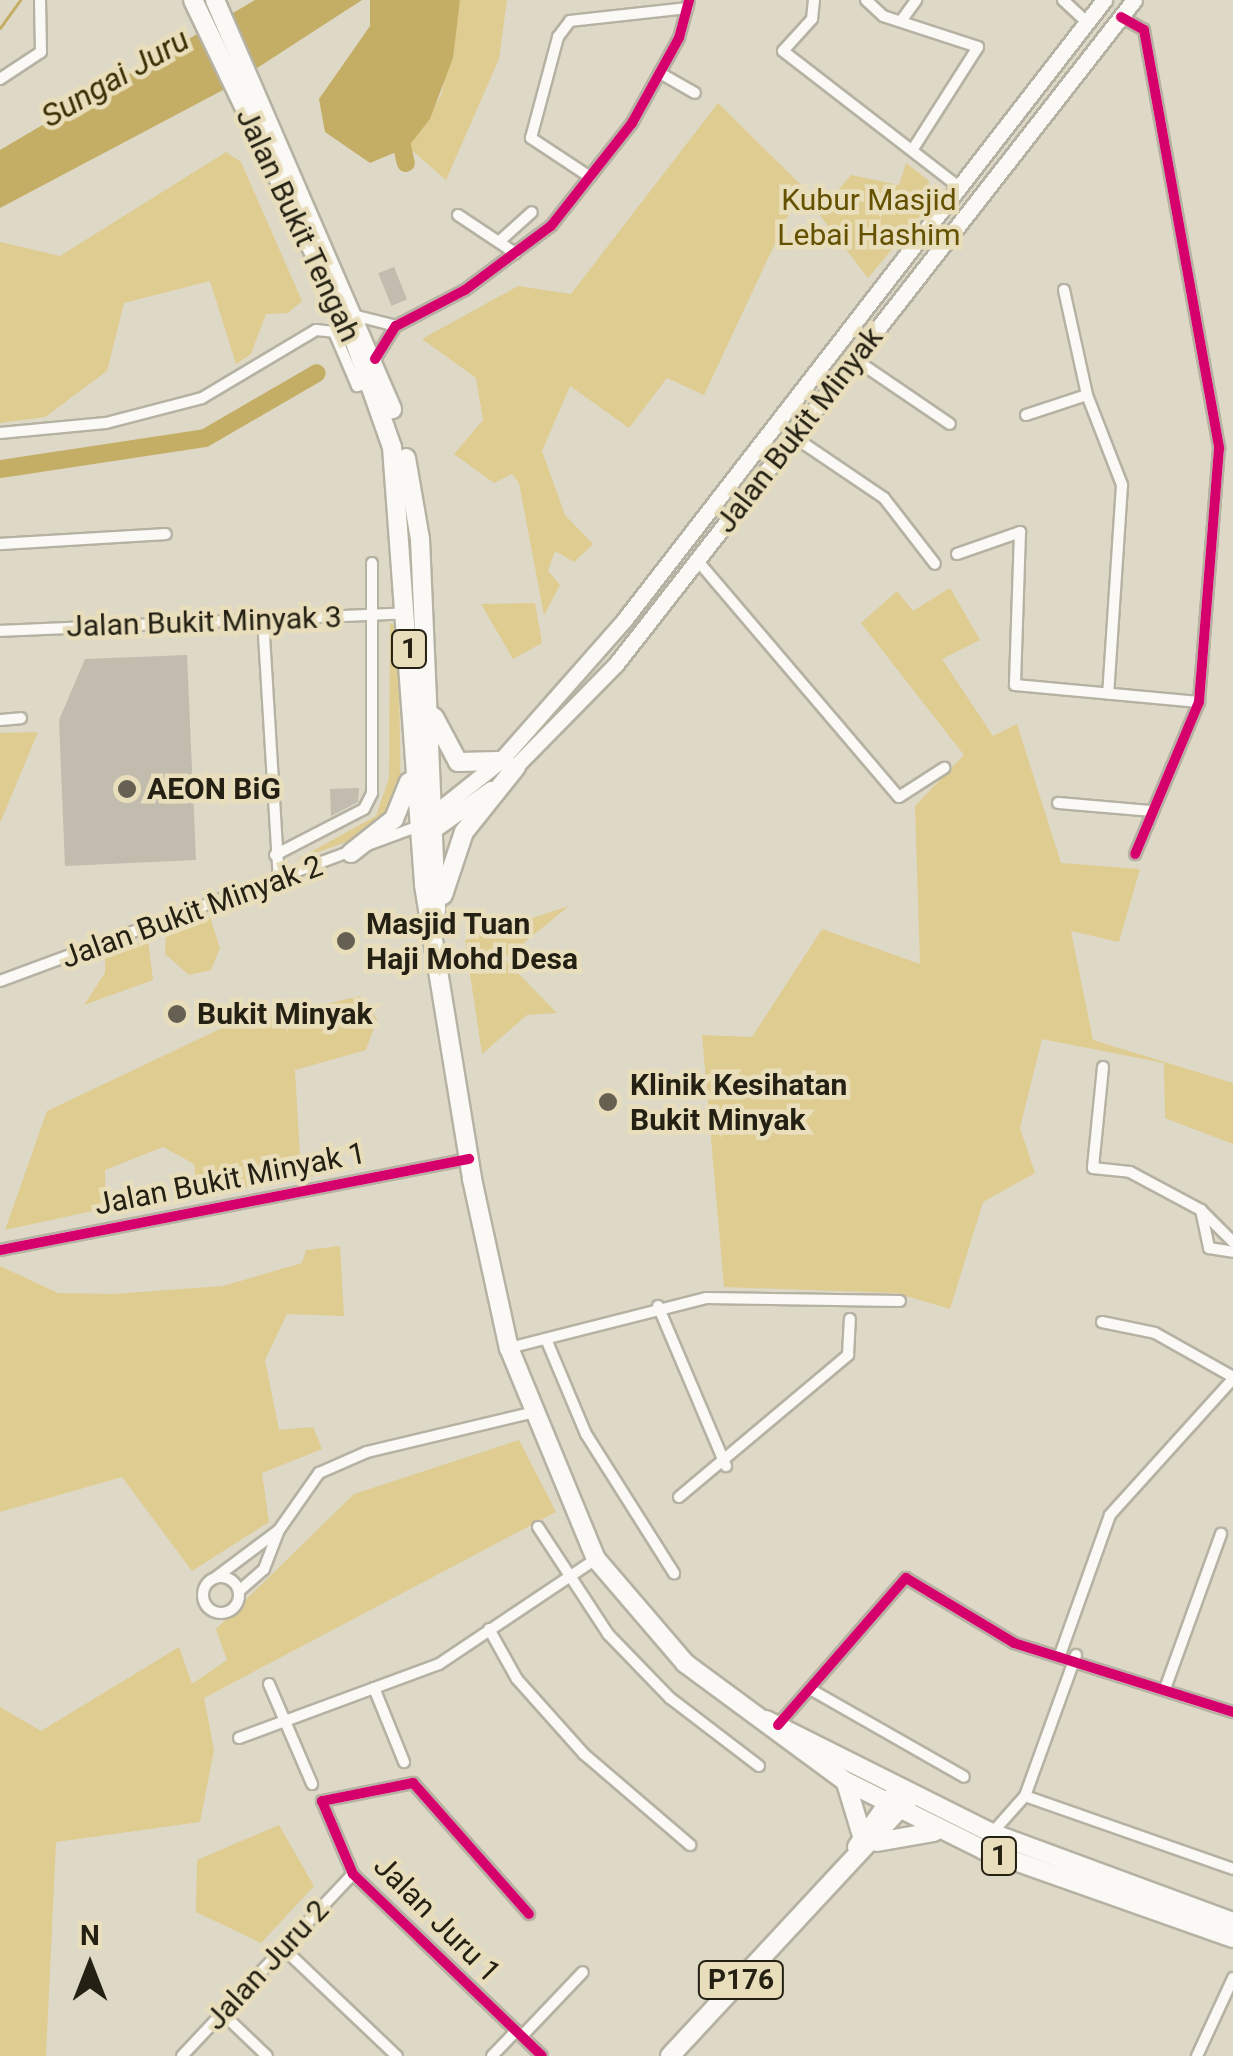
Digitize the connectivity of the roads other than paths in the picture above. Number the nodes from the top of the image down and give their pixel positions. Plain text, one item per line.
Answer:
1 (40, 0) edge
2 (215, 0) edge
3 (814, 0) edge
4 (866, 0) edge
5 (916, 0) edge
6 (1064, 0) edge
7 (1104, 0) edge
8 (1134, 0) edge
9 (194, 2) edge
10 (688, 4) edge
11 (1121, 17) junction
12 (901, 21) junction
13 (1087, 22) junction
14 (660, 73) junction
15 (0, 80) edge
16 (246, 93) junction
17 (695, 93) dead end
18 (915, 146) junction
19 (590, 176) junction
20 (959, 186) junction
21 (532, 212) dead end
22 (458, 215) dead end
23 (502, 239) junction
24 (516, 253) junction
25 (1064, 290) dead end
26 (357, 316) junction
27 (396, 326) junction
28 (836, 345) junction
29 (854, 358) junction
30 (374, 359) junction
31 (818, 368) junction
32 (837, 380) junction
33 (370, 384) junction
34 (1087, 395) junction
35 (1026, 416) dead end
36 (950, 424) dead end
37 (0, 433) edge
38 (794, 437) junction
39 (1219, 448) junction
40 (1233, 448) edge
41 (166, 534) dead end
42 (0, 544) edge
43 (957, 554) dead end
44 (697, 560) junction
45 (372, 564) dead end
46 (935, 564) dead end
47 (408, 613) junction
48 (378, 614) junction
49 (263, 619) junction
50 (0, 631) edge
51 (1108, 694) junction
52 (426, 698) junction
53 (1199, 702) junction
54 (21, 718) dead end
55 (0, 720) edge
56 (508, 764) junction
57 (944, 768) dead end
58 (412, 769) junction
59 (1058, 803) dead end
60 (434, 812) junction
61 (1151, 812) junction
62 (424, 832) junction
63 (351, 852) junction
64 (1134, 854) dead end
65 (275, 856) junction
66 (279, 881) junction
67 (436, 955) junction
68 (0, 980) edge
69 (1103, 1067) dead end
70 (469, 1159) junction
71 (1201, 1210) junction
72 (1233, 1242) edge
73 (0, 1250) edge
74 (1233, 1252) edge
75 (900, 1301) dead end
76 (658, 1306) junction
77 (850, 1319) dead end
78 (1102, 1322) dead end
79 (546, 1339) junction
80 (510, 1348) junction
81 (1233, 1378) edge
82 (530, 1413) junction
83 (726, 1466) junction
84 (679, 1497) dead end
85 (538, 1528) dead end
86 (279, 1530) junction
87 (1222, 1534) dead end
88 (596, 1559) junction
89 (674, 1573) dead end
90 (214, 1578) junction
91 (568, 1578) junction
92 (239, 1591) junction
93 (489, 1629) junction
94 (1061, 1652) junction
95 (1076, 1656) junction
96 (269, 1684) dead end
97 (1166, 1686) junction
98 (374, 1688) junction
99 (810, 1689) junction
100 (1233, 1712) edge
101 (756, 1716) junction
102 (286, 1721) junction
103 (778, 1724) junction
104 (239, 1738) dead end
105 (404, 1762) dead end
106 (759, 1766) dead end
107 (964, 1777) dead end
108 (845, 1781) junction
109 (312, 1784) dead end
110 (906, 1792) junction
111 (1025, 1796) junction
112 (894, 1809) junction
113 (944, 1832) junction
114 (992, 1833) junction
115 (870, 1840) junction
116 (690, 1845) dead end
117 (1233, 1869) edge
118 (353, 1874) junction
119 (529, 1914) dead end
120 (1233, 1922) edge
121 (1233, 1938) edge
122 (283, 1948) junction
123 (583, 1972) dead end
124 (1233, 1978) edge
125 (222, 2013) junction
126 (519, 2034) junction
127 (182, 2056) edge
128 (267, 2056) edge
129 (397, 2056) edge
130 (492, 2056) edge
131 (542, 2056) edge
132 (670, 2056) edge
133 (1197, 2056) edge

1 - 15 street
2 - 16 main road, Jalan Bukit Tengah / 1
3 - 18 street
4 - 12 street
5 - 12 street
6 - 13 street
7 - 13 main road, Jalan Bukit Minyak
8 - 11 main road, Jalan Bukit Minyak
9 - 16 main road, Jalan Bukit Tengah / 1
10 - 14 street
10 - 19 street
11 - 29 main road, Jalan Bukit Minyak
11 - 39 street
12 - 18 street
13 - 20 main road, Jalan Bukit Minyak
14 - 17 street
14 - 19 street
16 - 26 main road, Jalan Bukit Tengah / 1
16 - 33 main road, Jalan Bukit Tengah / 1
18 - 20 street
19 - 24 street
20 - 28 main road, Jalan Bukit Minyak
21 - 23 street
22 - 23 street
23 - 24 street
24 - 27 street
25 - 34 street
26 - 27 street
26 - 30 main road, Jalan Bukit Tengah / 1
27 - 30 street
28 - 29 main road
28 - 31 main road, Jalan Bukit Minyak
29 - 32 main road, Jalan Bukit Minyak
29 - 36 street
30 - 52 main road, Jalan Bukit Tengah / 1
31 - 32 main road
31 - 56 main road, Jalan Bukit Minyak
32 - 38 main road, Jalan Bukit Minyak
33 - 37 street
33 - 47 main road, Jalan Bukit Tengah / 1
34 - 35 street
34 - 51 street
38 - 44 main road, Jalan Bukit Minyak
38 - 46 street
39 - 40 street
39 - 53 street
41 - 42 street
43 - 51 street
44 - 56 main road, Jalan Bukit Minyak
44 - 57 street
45 - 48 street
47 - 48 street, Jalan Bukit Minyak 3
47 - 58 main road, Jalan Bukit Tengah / 1
48 - 49 street, Jalan Bukit Minyak 3
48 - 65 street
49 - 50 street, Jalan Bukit Minyak 3
49 - 65 street
51 - 53 street
52 - 56 main road
52 - 60 main road, Jalan Bukit Tengah / 1
53 - 61 street
54 - 55 street
56 - 60 main road, Jalan Bukit Minyak
56 - 62 main road, Jalan Bukit Minyak
56 - 67 main road
58 - 62 main road, Jalan Bukit Tengah / 1
58 - 63 main road
59 - 61 street
60 - 62 main road, Jalan Bukit Tengah / 1
61 - 64 street
62 - 63 street, Jalan Bukit Minyak 2
62 - 67 main road, Jalan Bukit Tengah / 1
63 - 66 street, Jalan Bukit Minyak 2
65 - 66 street
66 - 68 street, Jalan Bukit Minyak 2
67 - 70 main road, 1
69 - 71 street
70 - 73 street, Jalan Bukit Minyak 1
70 - 80 main road, 1
71 - 72 street
71 - 74 street
75 - 76 street
76 - 79 street
76 - 83 street
77 - 83 street
78 - 81 street
79 - 80 street
79 - 89 street
80 - 82 main road, 1
81 - 94 street
82 - 86 street
82 - 88 main road, 1
83 - 84 street
85 - 91 street
86 - 90 street
86 - 92 street
87 - 97 street
88 - 91 street
88 - 101 main road, 1
90 - 92 street
90 - 92 street
91 - 93 street
91 - 106 street
93 - 98 street
93 - 116 street
94 - 95 street
94 - 99 street
95 - 97 street
95 - 111 street
96 - 102 street
97 - 100 street
98 - 102 street
98 - 105 street
99 - 103 street
99 - 107 street
101 - 103 main road, 1
101 - 108 main road, 1
102 - 104 street
102 - 109 street
103 - 110 main road, 1
108 - 112 main road, 1
108 - 115 main road
110 - 112 main road, P176
110 - 114 main road, 1
111 - 114 street
111 - 117 street
112 - 113 main road, 1
112 - 115 main road, P176
113 - 115 main road
113 - 121 main road, 1
114 - 120 main road, 1
115 - 132 main road, P176
118 - 119 street, Jalan Juru 1
118 - 122 street, Jalan Juru 2
118 - 126 street, Jalan Juru 1
122 - 125 street, Jalan Juru 2
122 - 129 street
123 - 126 street
124 - 133 street
125 - 127 street, Jalan Juru 2
125 - 128 street
126 - 130 street
126 - 131 street, Jalan Juru 1

